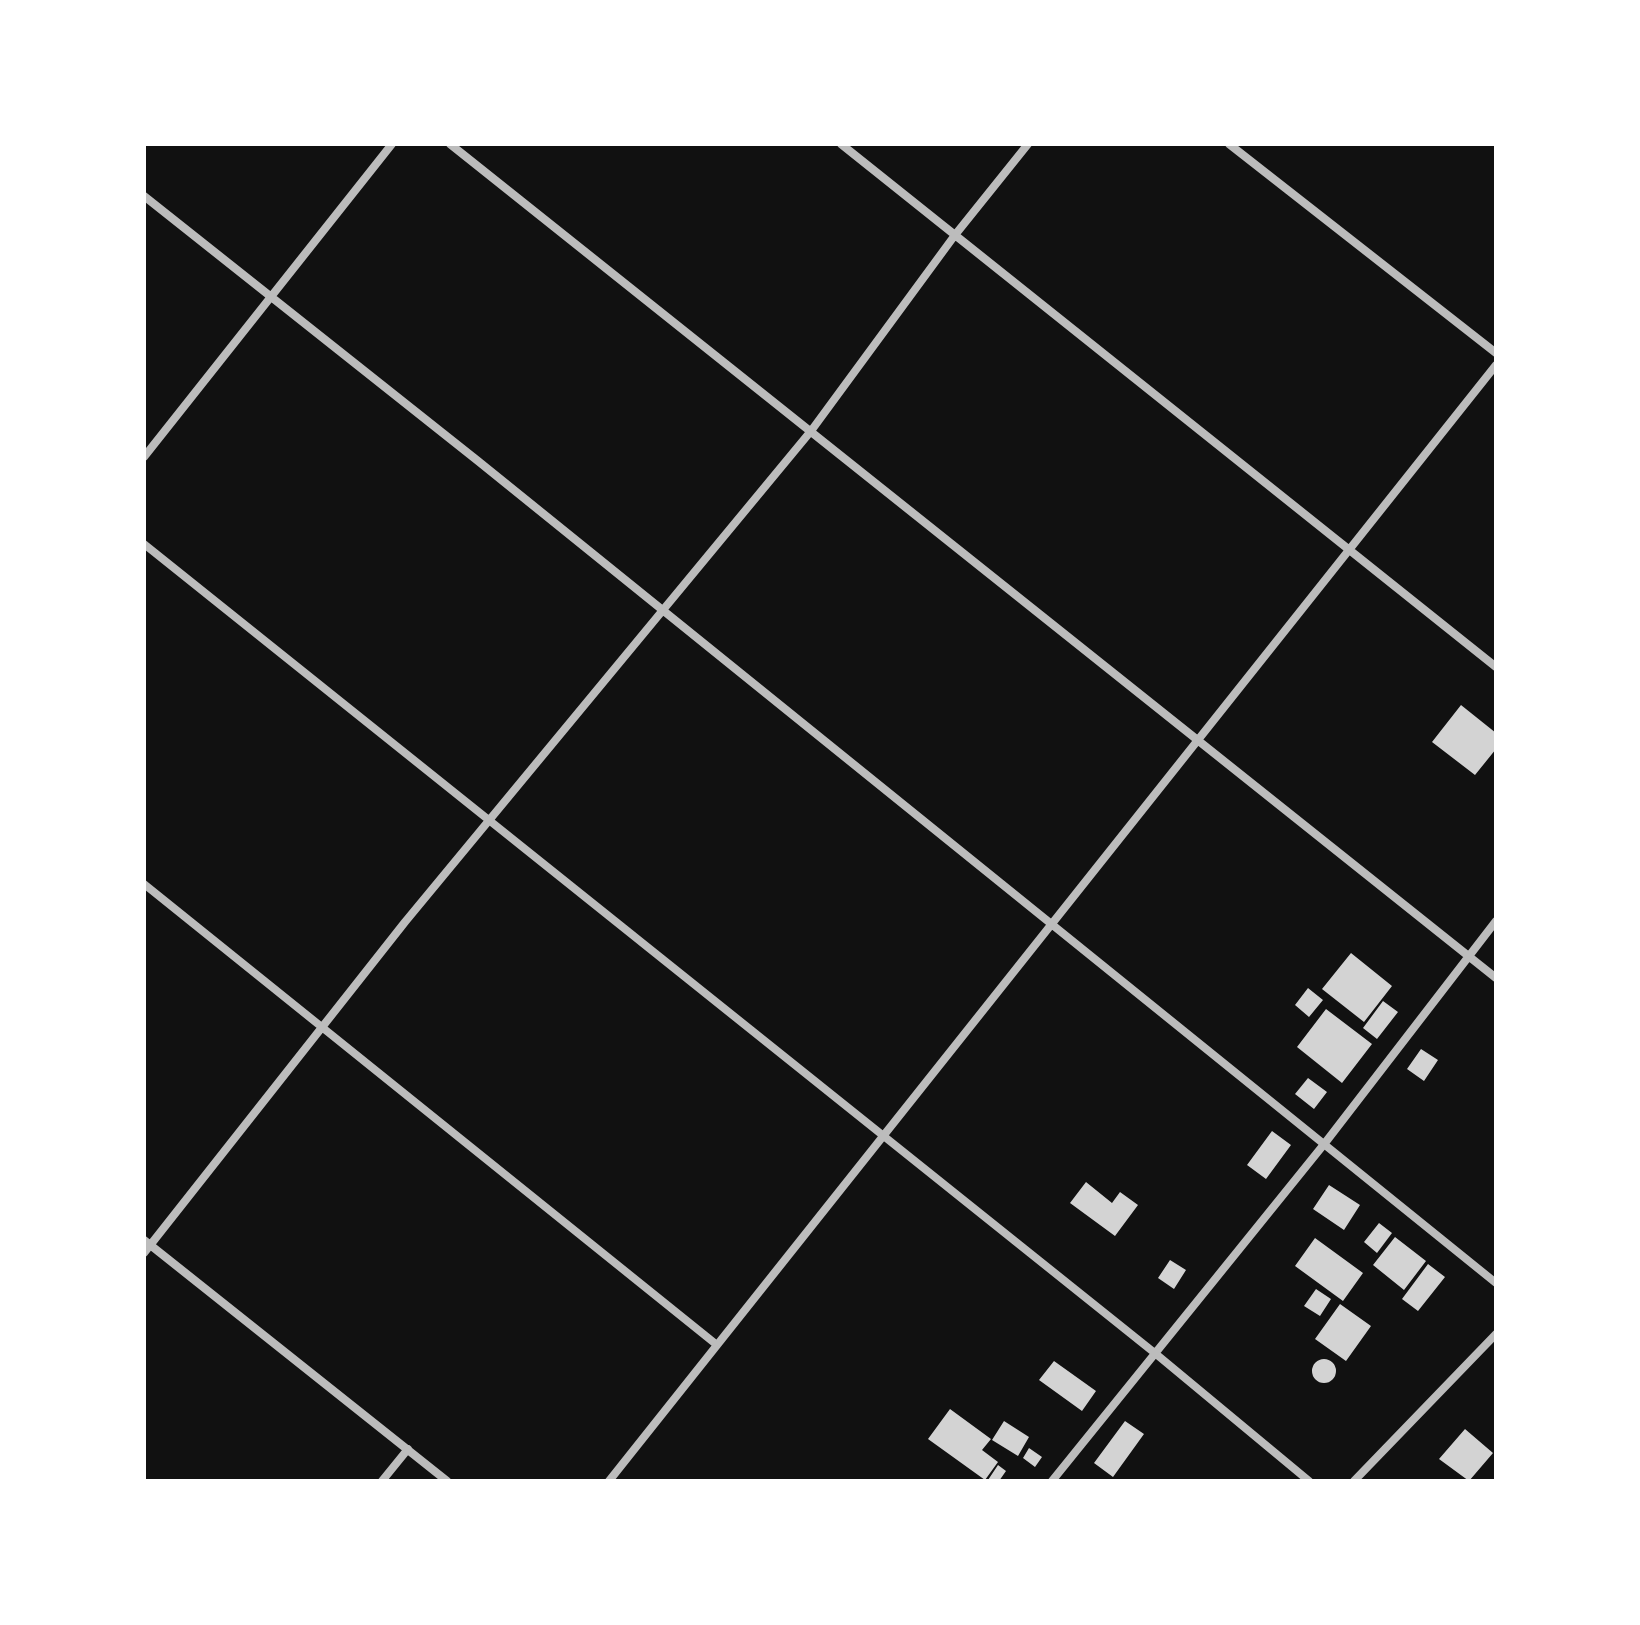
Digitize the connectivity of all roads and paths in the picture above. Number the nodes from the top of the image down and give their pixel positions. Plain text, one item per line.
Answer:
1 (392, 144) edge
2 (450, 144) edge
3 (841, 144) edge
4 (1028, 144) edge
5 (1229, 144) edge
6 (144, 196) edge
7 (955, 235) junction
8 (270, 298) junction
9 (1496, 353) edge
10 (1496, 365) edge
11 (811, 431) junction
12 (144, 457) edge
13 (144, 544) edge
14 (1349, 550) junction
15 (662, 612) junction
16 (1496, 667) edge
17 (1198, 740) junction
18 (491, 821) junction
19 (144, 884) edge
20 (1496, 921) edge
21 (1051, 925) junction
22 (1468, 956) junction
23 (1496, 978) edge
24 (322, 1027) junction
25 (882, 1137) junction
26 (1325, 1143) junction
27 (147, 1242) edge
28 (144, 1253) edge
29 (1496, 1283) edge
30 (1496, 1334) edge
31 (717, 1345) junction
32 (1156, 1354) junction
33 (408, 1449) junction
34 (382, 1481) edge
35 (447, 1481) edge
36 (609, 1481) edge
37 (1052, 1481) edge
38 (1309, 1481) edge
39 (1354, 1481) edge

1 - 8 street
2 - 11 street
3 - 7 street
4 - 7 street
5 - 9 street
6 - 8 street
7 - 11 street
7 - 14 street
8 - 12 street
8 - 15 street
10 - 14 street
11 - 15 street
11 - 17 street
13 - 18 street
14 - 16 street
14 - 17 street
15 - 18 street
15 - 21 street
17 - 21 street
17 - 22 street
18 - 24 street
18 - 25 street
19 - 24 street
20 - 22 street
21 - 25 street
21 - 26 street
22 - 23 street
22 - 26 street
24 - 27 street
24 - 31 street
25 - 31 street
25 - 32 street
26 - 29 street
26 - 32 street
27 - 28 street
27 - 33 street
30 - 39 street
31 - 36 street
32 - 37 street
32 - 38 street
33 - 34 street
33 - 35 street

